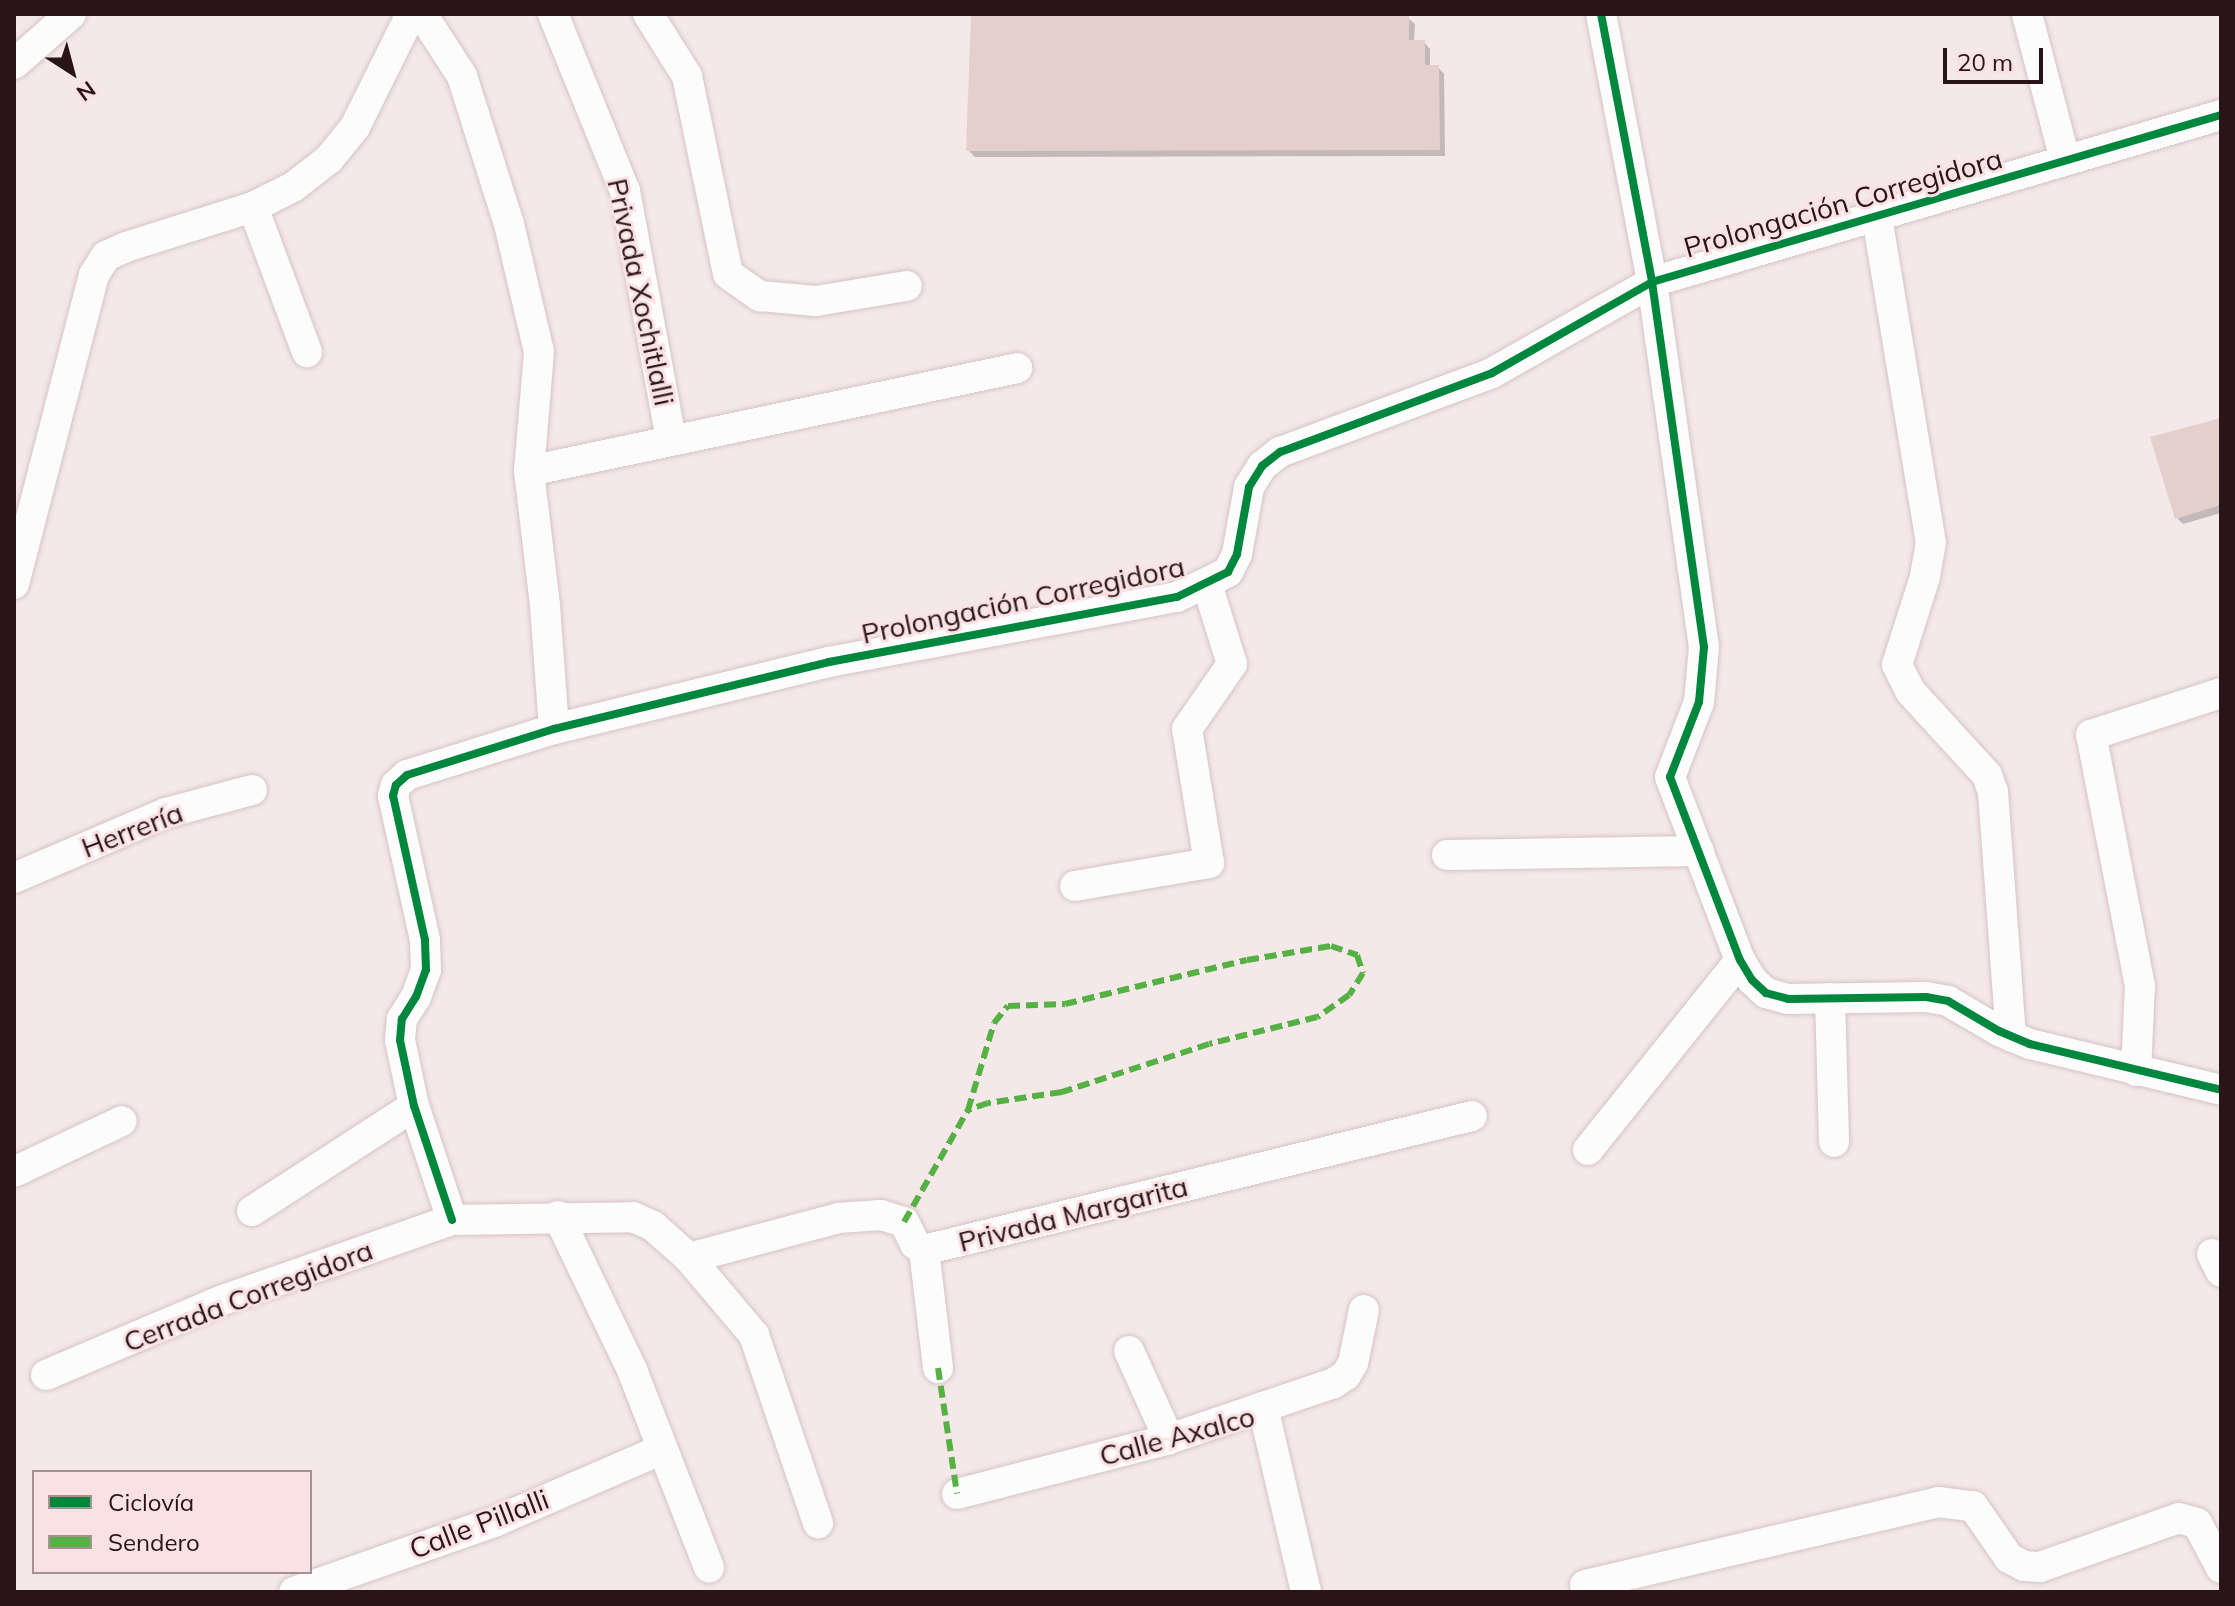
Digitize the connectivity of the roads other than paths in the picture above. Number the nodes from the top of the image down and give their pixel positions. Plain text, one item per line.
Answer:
1 (71, 14) edge
2 (411, 14) edge
3 (422, 14) edge
4 (553, 14) edge
5 (648, 14) edge
6 (1601, 14) edge
7 (2027, 14) edge
8 (14, 64) edge
9 (2221, 115) edge
10 (2065, 160) junction
11 (253, 207) junction
12 (1877, 217) junction
13 (1652, 282) junction
14 (907, 286) dead end
15 (307, 352) dead end
16 (1017, 368) dead end
17 (671, 438) junction
18 (529, 471) junction
19 (14, 584) edge
20 (1207, 584) junction
21 (2221, 693) edge
22 (554, 729) junction
23 (252, 790) dead end
24 (1699, 851) junction
25 (1447, 855) dead end
26 (14, 878) edge
27 (1075, 886) dead end
28 (1740, 960) junction
29 (1830, 998) junction
30 (2011, 1036) junction
31 (2136, 1071) junction
32 (2221, 1090) edge
33 (414, 1106) junction
34 (1472, 1116) dead end
35 (122, 1121) dead end
36 (1834, 1142) dead end
37 (1588, 1150) dead end
38 (14, 1172) edge
39 (252, 1211) dead end
40 (558, 1216) junction
41 (452, 1220) junction
42 (924, 1250) junction
43 (689, 1258) junction
44 (1364, 1310) dead end
45 (1129, 1351) dead end
46 (938, 1368) dead end
47 (46, 1375) dead end
48 (1263, 1407) junction
49 (1169, 1439) junction
50 (660, 1450) junction
51 (957, 1494) dead end
52 (818, 1523) dead end
53 (709, 1568) dead end
54 (2221, 1568) edge
55 (1585, 1585) dead end
56 (294, 1592) edge
57 (1306, 1592) edge

1 - 8 street
2 - 11 street
3 - 18 street
4 - 17 street, Privada Xochitlalli
5 - 14 street
6 - 13 street
7 - 10 street
9 - 10 street, Prolongación Corregidora
10 - 12 street, Prolongación Corregidora
11 - 15 street
11 - 19 street
12 - 13 street, Prolongación Corregidora
12 - 30 street
13 - 20 street, Prolongación Corregidora
13 - 24 street
16 - 17 street, Privada Xochitlalli
17 - 18 street, Privada Xochitlalli
18 - 22 street
20 - 22 street, Prolongación Corregidora
20 - 27 street
21 - 31 street
22 - 33 street, Prolongación Corregidora
23 - 26 street, Herrería
24 - 25 street
24 - 28 street
28 - 29 street
28 - 37 street
29 - 30 street
29 - 36 street
30 - 31 street
31 - 32 street
33 - 39 street
33 - 41 street, Prolongación Corregidora
34 - 42 street, Privada Margarita
35 - 38 street
40 - 41 street
40 - 43 street
40 - 50 street
41 - 47 street, Cerrada Corregidora
42 - 43 street, Privada Margarita
42 - 46 street
43 - 52 street
44 - 48 street
45 - 49 street
48 - 49 street, Calle Axalco
48 - 57 street, Calle Axalco
49 - 51 street, Calle Axalco
50 - 53 street
50 - 56 street, Calle Pillalli
54 - 55 street

